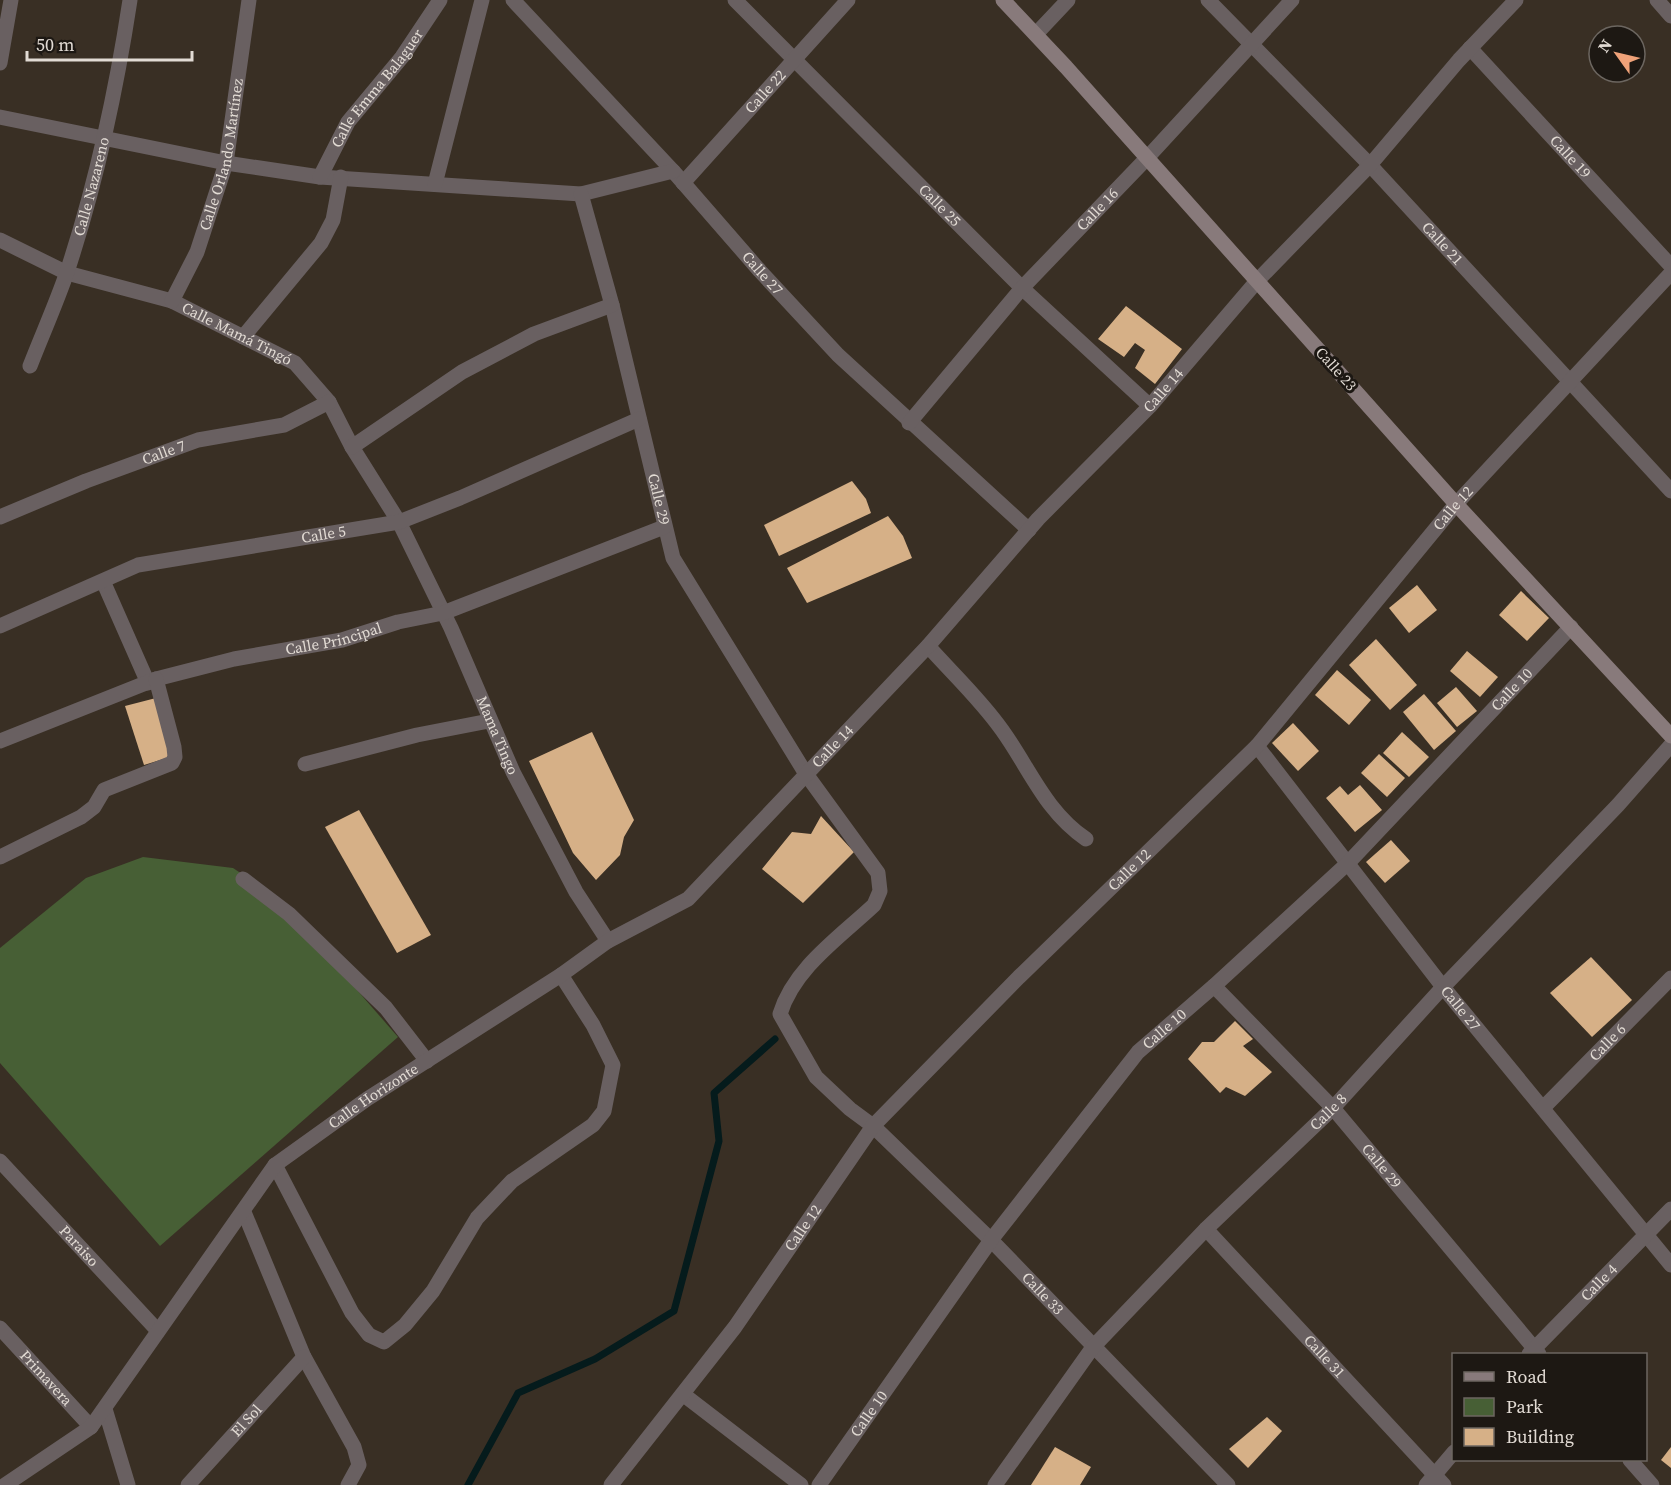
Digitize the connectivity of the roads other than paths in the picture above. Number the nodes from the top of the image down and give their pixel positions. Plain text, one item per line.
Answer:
1 (11, 0) edge
2 (130, 0) edge
3 (249, 0) edge
4 (440, 0) edge
5 (482, 0) edge
6 (513, 0) edge
7 (735, 0) edge
8 (848, 0) edge
9 (1003, 0) edge
10 (1068, 0) edge
11 (1208, 0) edge
12 (1292, 0) edge
13 (1516, 0) edge
14 (1657, 0) edge
15 (1671, 16) edge
16 (1036, 34) junction
17 (1251, 45) junction
18 (1470, 48) junction
19 (796, 58) junction
20 (0, 63) edge
21 (0, 117) edge
22 (104, 137) junction
23 (1147, 158) junction
24 (226, 163) junction
25 (1370, 165) junction
26 (673, 171) junction
27 (320, 177) junction
28 (341, 177) junction
29 (683, 183) junction
30 (435, 184) junction
31 (581, 194) junction
32 (0, 240) edge
33 (1671, 266) edge
34 (67, 273) junction
35 (1671, 273) edge
36 (1257, 281) junction
37 (1022, 288) junction
38 (172, 301) junction
39 (612, 305) junction
40 (243, 338) junction
41 (30, 366) dead end
42 (1572, 382) junction
43 (329, 402) junction
44 (1150, 406) junction
45 (639, 419) junction
46 (909, 423) junction
47 (352, 447) junction
48 (1671, 491) edge
49 (1456, 504) junction
50 (0, 517) edge
51 (399, 522) junction
52 (663, 526) junction
53 (1029, 530) junction
54 (103, 581) junction
55 (443, 613) junction
56 (0, 626) edge
57 (1571, 627) junction
58 (928, 646) junction
59 (152, 681) junction
60 (489, 721) junction
61 (1671, 736) edge
62 (0, 741) edge
63 (1671, 745) edge
64 (1257, 746) junction
65 (305, 764) dead end
66 (806, 774) junction
67 (1086, 839) dead end
68 (0, 857) edge
69 (1348, 862) junction
70 (243, 879) dead end
71 (608, 941) junction
72 (561, 975) junction
73 (1671, 978) edge
74 (1214, 986) junction
75 (1443, 987) junction
76 (427, 1061) junction
77 (1333, 1108) junction
78 (1543, 1108) junction
79 (850, 1109) joint
80 (873, 1126) junction
81 (0, 1161) edge
82 (275, 1165) junction
83 (1671, 1209) edge
84 (244, 1212) junction
85 (1206, 1229) junction
86 (1645, 1235) junction
87 (991, 1240) junction
88 (1671, 1265) edge
89 (0, 1328) edge
90 (158, 1331) junction
91 (1093, 1347) junction
92 (1533, 1352) edge
93 (304, 1357) junction
94 (684, 1395) junction
95 (105, 1409) junction
96 (91, 1426) junction
97 (1452, 1455) edge
98 (1631, 1461) edge
99 (1220, 1482) edge
100 (1435, 1482) edge
101 (5, 1485) edge
102 (128, 1485) edge
103 (188, 1485) edge
104 (348, 1485) edge
105 (611, 1485) edge
106 (801, 1485) edge
107 (819, 1485) edge
108 (995, 1485) edge
109 (1652, 1485) edge

1 - 20 street
2 - 22 street, Calle Nazareno
3 - 24 street, Calle Orlando Martínez
4 - 27 street, Calle Emma Balaguer
5 - 30 street
6 - 26 street, Calle 27
7 - 19 street, Calle 25
8 - 19 street, Calle 22
9 - 16 street, Calle 23
10 - 16 street
11 - 17 street, Calle 21
12 - 17 street, Calle 16
13 - 18 street, Calle 14
14 - 15 street
16 - 23 street, Calle 23
17 - 23 street, Calle 16
17 - 25 street, Calle 21
18 - 25 street, Calle 14
18 - 33 street, Calle 19
19 - 29 street, Calle 22
19 - 37 street, Calle 25
21 - 22 street
22 - 24 street
22 - 34 street, Calle Nazareno
23 - 36 street, Calle 23
23 - 37 street, Calle 16
24 - 27 street
24 - 38 street, Calle Orlando Martínez
25 - 36 street, Calle 14
25 - 42 street, Calle 21
26 - 29 street, Calle 27
26 - 31 street
27 - 28 street
28 - 30 street
28 - 40 street
29 - 46 street, Calle 27
30 - 31 street
31 - 39 street, Calle 29
32 - 34 street, Calle Mamá Tingó
34 - 38 street, Calle Mamá Tingó
34 - 41 street, Calle Nazareno
35 - 42 street, Calle 12
36 - 44 street, Calle 14
36 - 49 street, Calle 23
37 - 44 street, Calle 25
37 - 46 street, Calle 16
38 - 40 street, Calle Mamá Tingó
39 - 45 street, Calle 29
39 - 47 street
40 - 43 street, Calle Mamá Tingó
42 - 48 street, Calle 21
42 - 49 street, Calle 12
43 - 47 street, Calle Mamá Tingó
43 - 50 street, Calle 7
44 - 53 street, Calle 14
45 - 51 street, Calle 5
45 - 52 street, Calle 29
46 - 53 street, Calle 27
47 - 51 street, Calle Mamá Tingó
49 - 57 street, Calle 23
49 - 64 street, Calle 12
51 - 54 street, Calle 5
51 - 55 street, Mama Tingo
52 - 55 street, Calle Principal
52 - 66 street, Calle 29
53 - 58 street, Calle 14
54 - 56 street, Calle 5
54 - 59 street
55 - 59 street, Calle Principal
55 - 60 street, Mama Tingo
57 - 61 street, Calle 23
57 - 69 street, Calle 10
58 - 66 street, Calle 14
58 - 67 street
59 - 62 street, Calle Principal
59 - 68 street
60 - 65 street
60 - 71 street, Mama Tingo
63 - 75 street, Calle 8
64 - 69 street, Calle 27
64 - 80 street, Calle 12
66 - 71 street, Calle Horizonte
66 - 79 street, Calle 29
69 - 74 street, Calle 10
69 - 75 street, Calle 27
70 - 76 street
71 - 72 street, Calle Horizonte
72 - 76 street, Calle Horizonte
72 - 82 street
73 - 78 street, Calle 6
74 - 77 street, Calle 29
74 - 87 street, Calle 10
75 - 77 street, Calle 8
75 - 78 street, Calle 27
76 - 82 street, Calle Horizonte
77 - 85 street, Calle 8
77 - 92 street, Calle 29
78 - 86 street, Calle 27
79 - 80 street, Calle 33
80 - 87 street, Calle 33
80 - 94 street, Calle 12
81 - 90 street, Paraiso
82 - 84 street, Calle Horizonte
83 - 86 street, Calle 4
84 - 90 street, Calle Horizonte
84 - 93 street
85 - 91 street, Calle 8
85 - 100 street, Calle 31
86 - 88 street, Calle 27
86 - 92 street, Calle 4
87 - 91 street, Calle 33
87 - 107 street, Calle 10
89 - 96 street, Primavera
90 - 95 street, Calle Horizonte
91 - 99 street, Calle 33
91 - 108 street, Calle 8
93 - 103 street, El Sol
93 - 104 street
94 - 105 street, Calle 12
94 - 106 street
95 - 96 street, Calle Horizonte
95 - 102 street
96 - 101 street, Calle Horizonte
97 - 100 street
98 - 109 street

